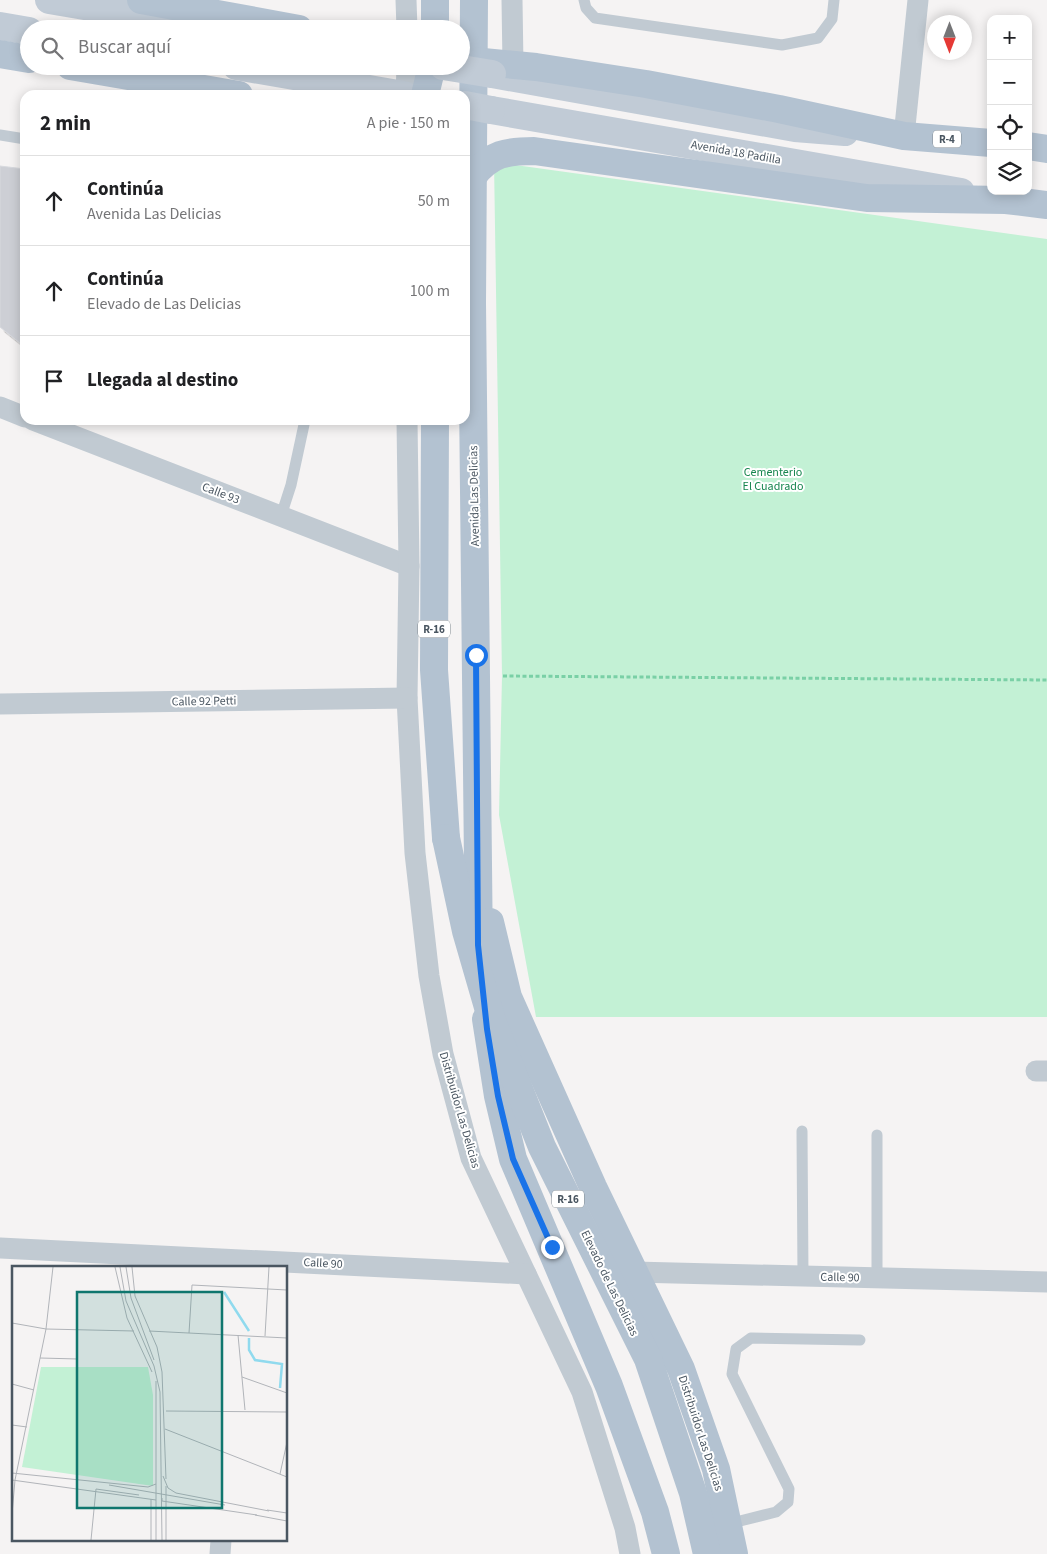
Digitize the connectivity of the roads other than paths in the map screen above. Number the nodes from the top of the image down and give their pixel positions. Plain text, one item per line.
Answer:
1 (49, 0) edge
2 (141, 0) edge
3 (406, 0) edge
4 (435, 0) edge
5 (474, 0) edge
6 (512, 0) edge
7 (584, 0) edge
8 (834, 0) edge
9 (918, 0) edge
10 (167, 20) edge
11 (250, 20) edge
12 (407, 20) edge
13 (435, 20) edge
14 (0, 26) edge
15 (20, 30) edge
16 (0, 54) edge
17 (20, 57) edge
18 (473, 61) junction
19 (513, 65) junction
20 (470, 71) edge
21 (122, 75) edge
22 (288, 75) edge
23 (406, 75) edge
24 (431, 75) edge
25 (434, 75) edge
26 (209, 90) edge
27 (376, 90) edge
28 (405, 90) edge
29 (426, 90) edge
30 (435, 90) edge
31 (470, 106) edge
32 (0, 135) edge
33 (904, 136) junction
34 (20, 138) edge
35 (987, 143) edge
36 (1032, 147) edge
37 (1047, 149) edge
38 (473, 176) junction
39 (1006, 200) junction
40 (1047, 205) edge
41 (0, 407) edge
42 (20, 415) edge
43 (46, 425) edge
44 (304, 425) edge
45 (407, 425) edge
46 (435, 425) edge
47 (281, 516) junction
48 (409, 566) junction
49 (407, 698) junction
50 (0, 704) edge
51 (478, 872) junction
52 (802, 1131) dead end
53 (877, 1135) dead end
54 (0, 1248) edge
55 (242, 1263) edge
56 (634, 1272) junction
57 (526, 1274) junction
58 (802, 1276) junction
59 (877, 1278) junction
60 (1047, 1282) edge
61 (860, 1340) dead end
62 (728, 1524) junction
63 (630, 1554) edge
64 (666, 1554) edge
65 (707, 1554) edge
66 (734, 1554) edge

1 - 10 street
2 - 11 main road
3 - 12 street
4 - 13 main road
5 - 18 main road, Avenida Las Delicias / R-16
6 - 19 street
7 - 8 lane
9 - 33 street
14 - 15 street
16 - 17 main road
18 - 19 main road
18 - 38 main road, Avenida Las Delicias / R-16
19 - 33 main road
20 - 33 street, bridge
21 - 26 main road
22 - 27 street
23 - 28 street
24 - 29 main road
25 - 30 main road
31 - 39 street, Avenida 18 Padilla, bridge
32 - 34 lane
33 - 35 main road, R-4
36 - 37 main road
38 - 39 main road
38 - 51 main road, Avenida Las Delicias / R-16
39 - 40 main road
41 - 42 street
43 - 47 street, Calle 93
44 - 47 lane
45 - 48 street, R-16
46 - 65 main road, Elevado de Las Delicias / R-16, bridge
47 - 48 street, Calle 93
48 - 49 street, R-16
49 - 50 street, Calle 92 Petti
49 - 57 street, Distribuidor Las Delicias / R-16
51 - 56 main road, Distribuidor Las Delicias / R-16
51 - 64 main road, R-16
52 - 58 lane
53 - 59 lane
54 - 55 street, Calle 90
55 - 57 street, Calle 90
56 - 58 street, Calle 90
56 - 62 main road, Distribuidor Las Delicias / R-16
57 - 63 street, Distribuidor Las Delicias / R-16
58 - 59 street, Calle 90
59 - 60 street, Calle 90
61 - 62 lane
62 - 66 main road, Distribuidor Las Delicias / R-16

